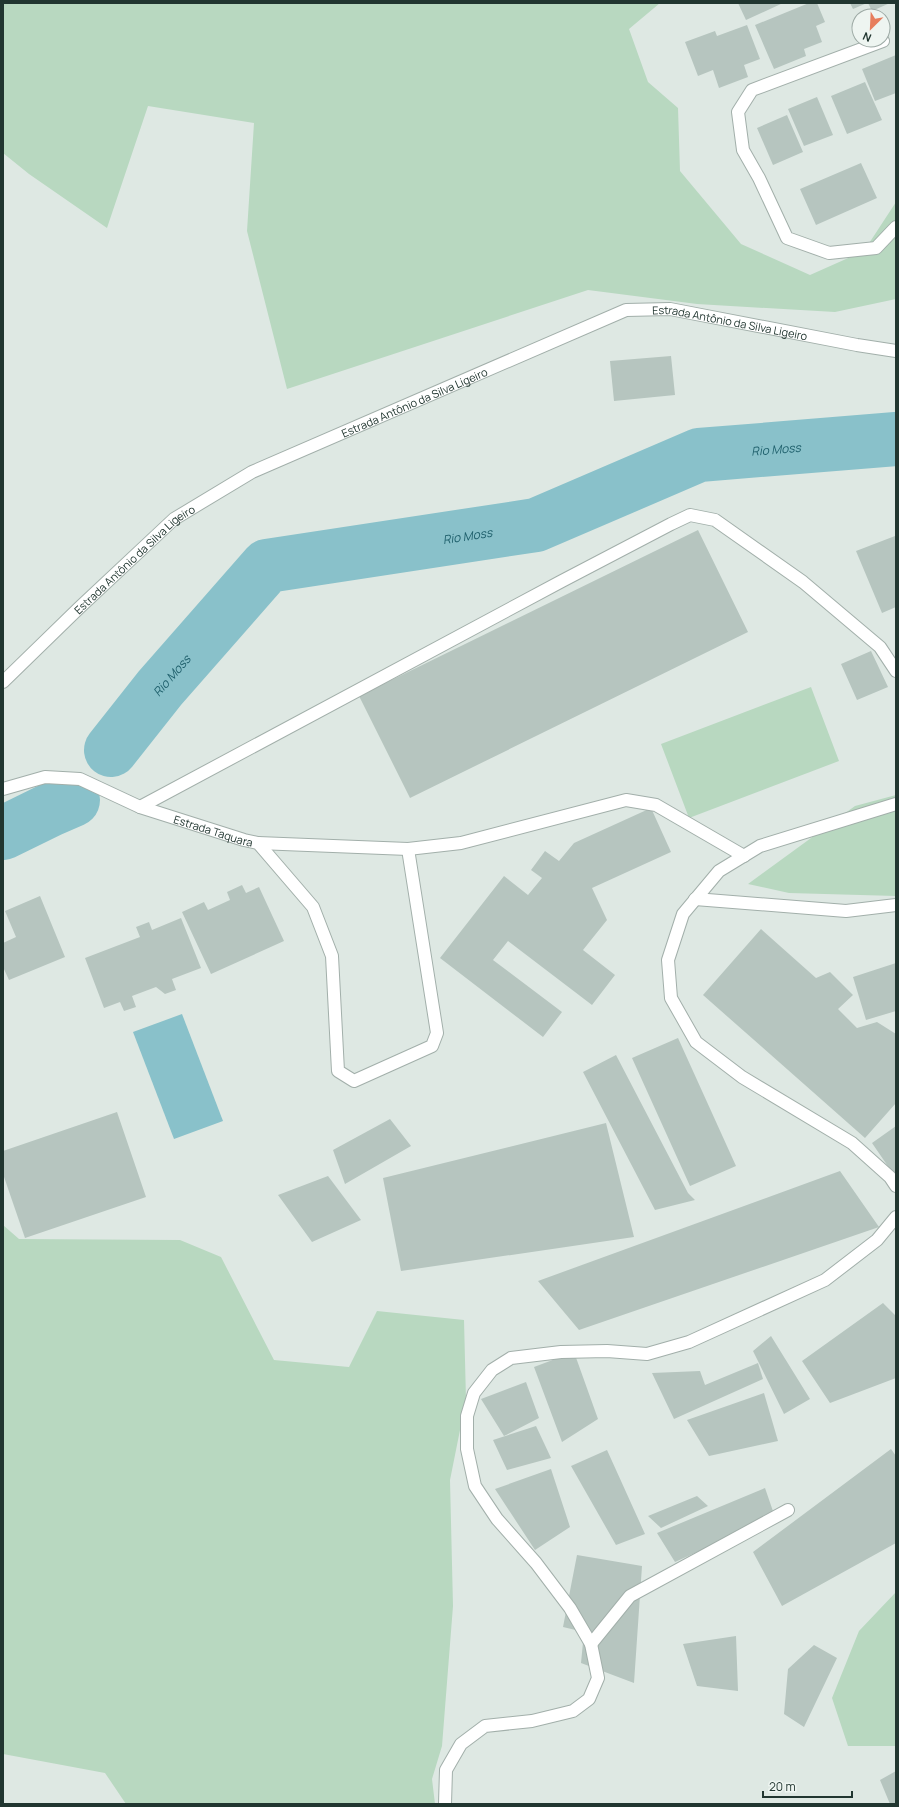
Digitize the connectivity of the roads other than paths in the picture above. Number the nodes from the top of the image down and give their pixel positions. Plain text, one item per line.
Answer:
1 (864, 48) edge
2 (896, 227) edge
3 (896, 351) edge
4 (896, 671) edge
5 (3, 682) edge
6 (3, 789) edge
7 (896, 804) edge
8 (140, 807) junction
9 (258, 843) junction
10 (408, 849) junction
11 (744, 856) junction
12 (695, 899) junction
13 (896, 905) edge
14 (896, 1186) edge
15 (896, 1217) edge
16 (788, 1510) dead end
17 (591, 1644) junction
18 (445, 1804) edge

1 - 2 street
3 - 5 street, Estrada Antônio da Silva Ligeiro
4 - 8 street
6 - 8 street, Estrada Taquara
7 - 11 street
8 - 9 street, Estrada Taquara
9 - 10 street
9 - 10 street, Estrada Taquara
10 - 11 street
11 - 12 street
12 - 13 street
12 - 14 street
15 - 17 street
16 - 17 street
17 - 18 street

